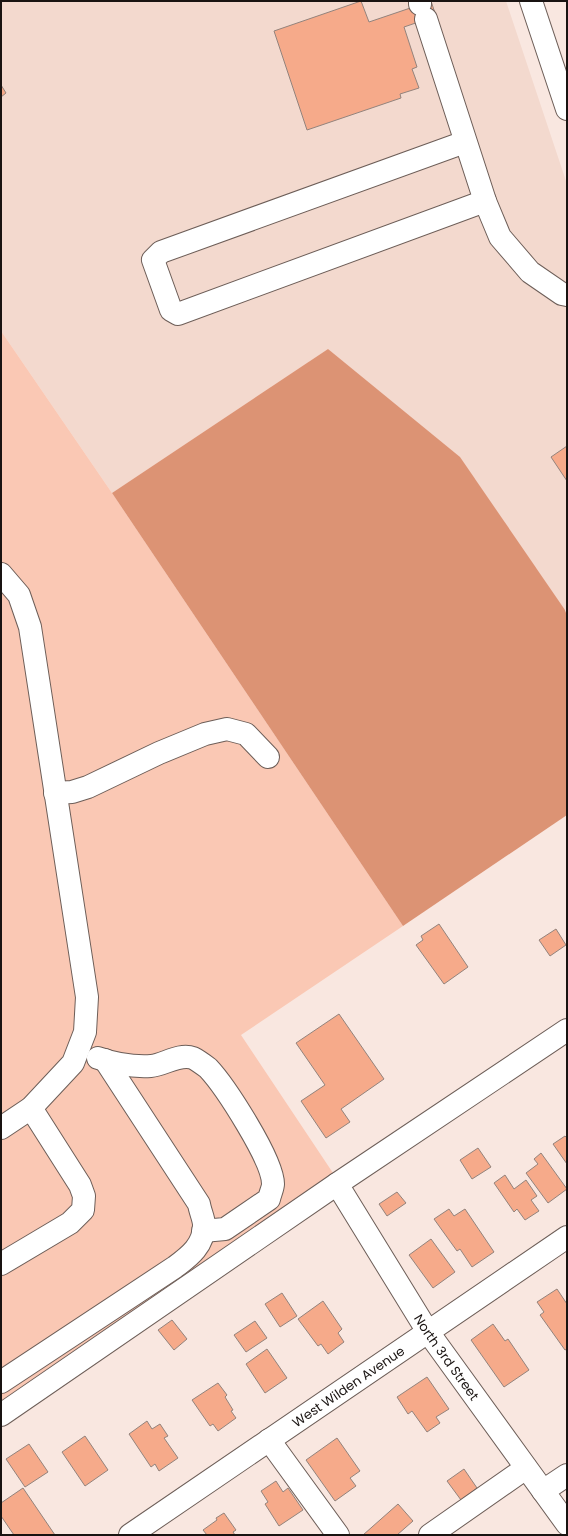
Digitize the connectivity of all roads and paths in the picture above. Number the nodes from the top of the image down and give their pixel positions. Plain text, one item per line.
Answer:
1 (531, 1) edge
2 (422, 8) edge
3 (567, 109) edge
4 (465, 142) junction
5 (485, 201) junction
6 (567, 295) edge
7 (1, 574) edge
8 (268, 758) dead end
9 (55, 793) junction
10 (567, 1030) edge
11 (78, 1051) junction
12 (105, 1060) junction
13 (31, 1108) junction
14 (1, 1128) edge
15 (337, 1184) junction
16 (203, 1231) junction
17 (567, 1237) edge
18 (1, 1264) edge
19 (428, 1332) junction
20 (1, 1382) edge
21 (1, 1414) edge
22 (269, 1440) junction
23 (526, 1468) junction
24 (567, 1475) edge
25 (543, 1491) junction
26 (567, 1524) edge
27 (130, 1535) edge
28 (338, 1535) edge
29 (430, 1535) edge

1 - 3 street
2 - 4 street
4 - 5 street
4 - 5 street
5 - 6 street
7 - 9 street
8 - 9 street
9 - 11 street
10 - 15 street
11 - 12 street
11 - 13 street
12 - 16 street
12 - 16 street
13 - 14 street
13 - 18 street
15 - 19 street, North 3rd Street
15 - 21 street
16 - 20 street
17 - 19 street, West Wilden Avenue
19 - 22 street, West Wilden Avenue
19 - 23 street, North 3rd Street
22 - 27 street, West Wilden Avenue
22 - 28 street
23 - 25 street, North 3rd Street
23 - 29 street
24 - 25 street
25 - 26 street, North 3rd Street

